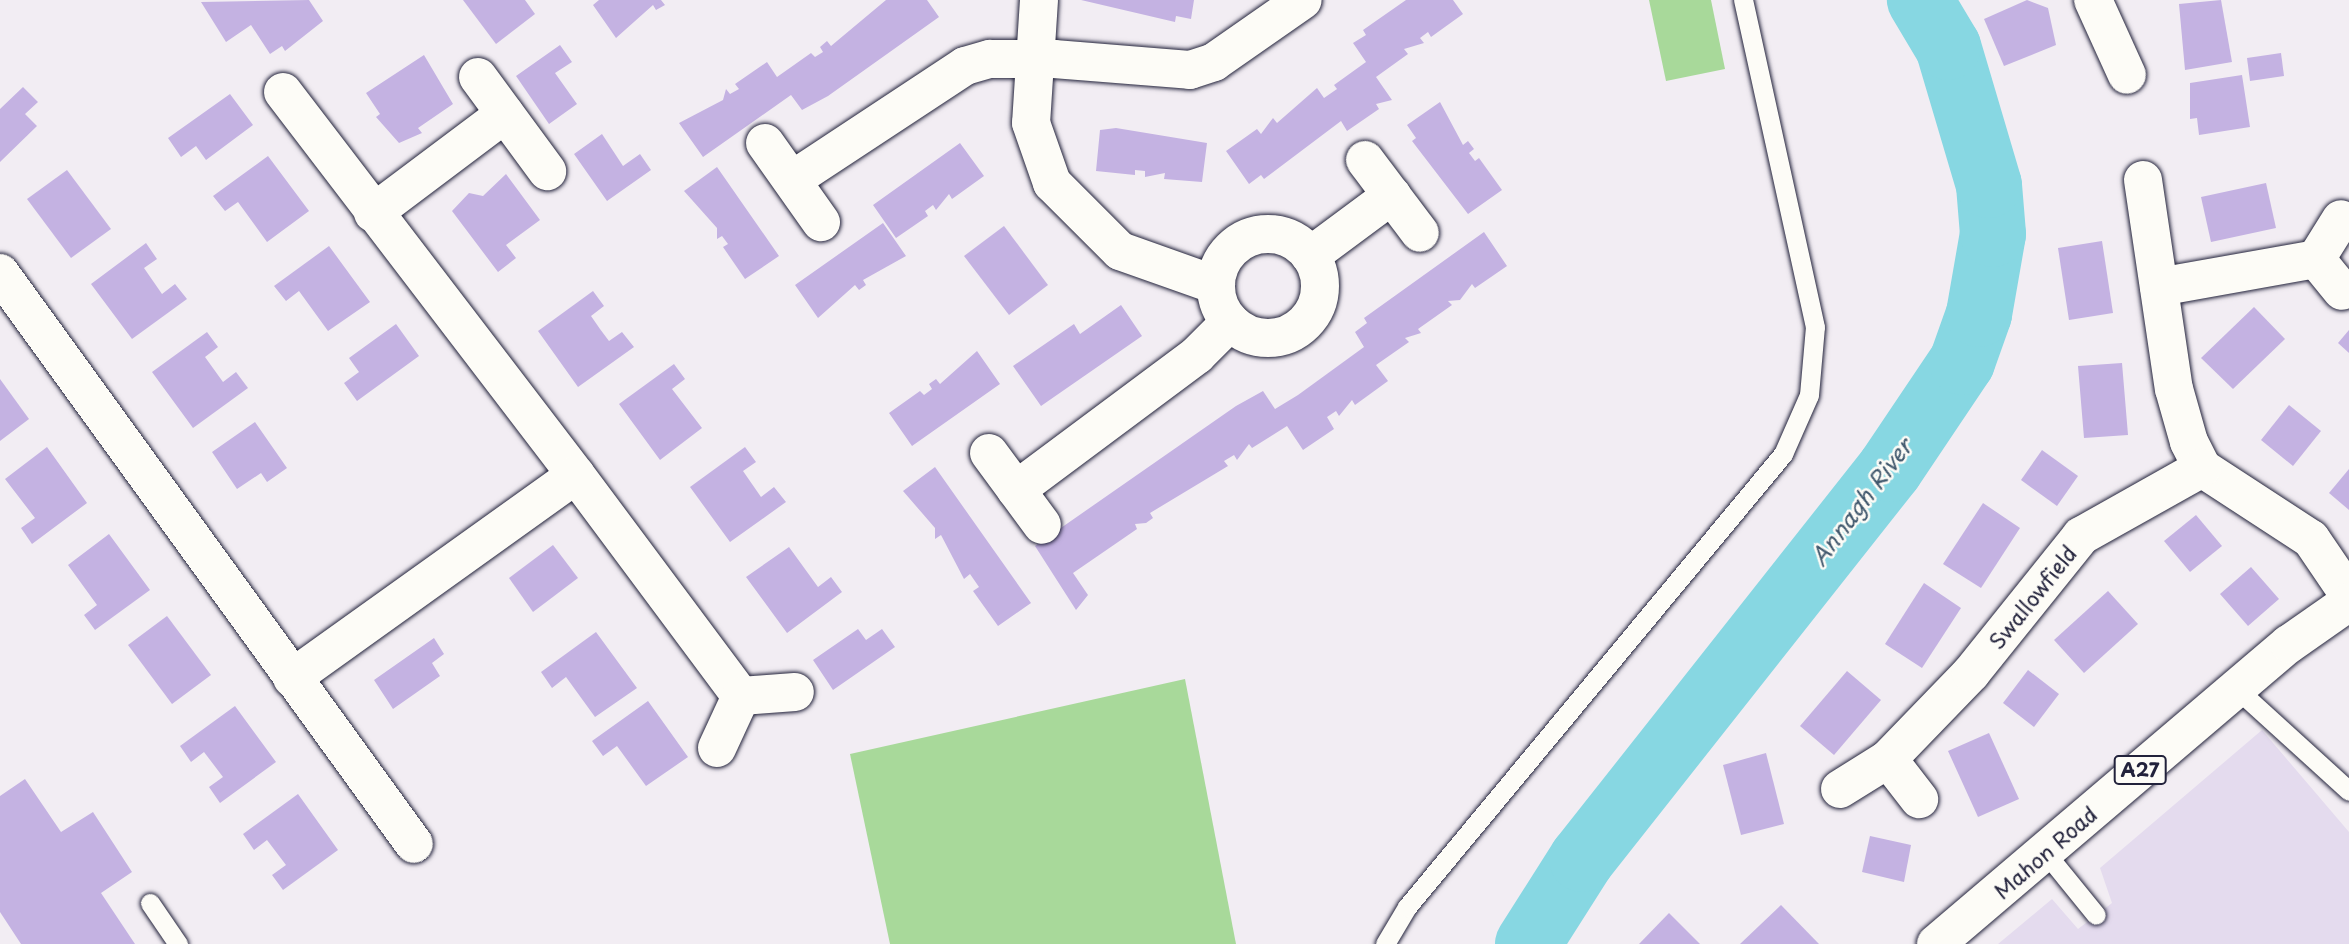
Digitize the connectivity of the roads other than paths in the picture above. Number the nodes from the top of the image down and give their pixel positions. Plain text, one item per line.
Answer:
1 (1039, 0) edge
2 (1303, 0) edge
3 (1743, 0) edge
4 (2093, 0) edge
5 (1032, 59) junction
6 (2127, 75) dead end
7 (478, 77) dead end
8 (283, 92) dead end
9 (505, 114) junction
10 (765, 142) dead end
11 (1365, 160) dead end
12 (547, 171) dead end
13 (792, 180) junction
14 (2143, 180) dead end
15 (1392, 195) junction
16 (373, 213) junction
17 (2340, 219) dead end
18 (821, 222) dead end
19 (1420, 233) dead end
20 (1310, 256) junction
21 (2316, 259) junction
22 (0, 273) edge
23 (1216, 285) junction
24 (2159, 287) junction
25 (2342, 291) dead end
26 (1230, 322) junction
27 (989, 453) dead end
28 (2202, 468) junction
29 (576, 475) junction
30 (1016, 490) junction
31 (1042, 525) dead end
32 (2349, 595) edge
33 (2349, 602) edge
34 (292, 678) junction
35 (2237, 689) junction
36 (795, 692) dead end
37 (741, 696) junction
38 (717, 748) dead end
39 (1888, 759) junction
40 (1840, 789) dead end
41 (2349, 791) edge
42 (1919, 799) dead end
43 (414, 844) dead end
44 (2044, 851) junction
45 (150, 903) dead end
46 (2096, 915) dead end
47 (178, 944) edge
48 (1385, 944) edge
49 (1936, 944) edge

1 - 5 main road
2 - 5 main road
3 - 48 lane
4 - 6 main road
5 - 13 main road
5 - 23 main road
7 - 9 main road
8 - 16 main road
9 - 12 main road
9 - 16 main road
10 - 13 main road
11 - 15 main road
13 - 18 main road
14 - 24 main road
15 - 19 main road
15 - 20 main road
16 - 29 main road
17 - 21 main road
20 - 23 main road
20 - 26 main road
21 - 24 main road
21 - 25 main road
22 - 34 main road
23 - 26 main road
24 - 28 main road
26 - 30 main road
27 - 30 main road
28 - 32 main road
28 - 39 main road, Swallowfield
29 - 34 main road
29 - 37 main road
30 - 31 main road
33 - 35 main road, Mahon Road / A27
34 - 43 main road
35 - 41 lane
35 - 44 main road, Mahon Road / A27
36 - 37 main road
37 - 38 main road
39 - 40 main road, Swallowfield
39 - 42 main road
44 - 46 lane
44 - 49 main road, Mahon Road / A27
45 - 47 lane

